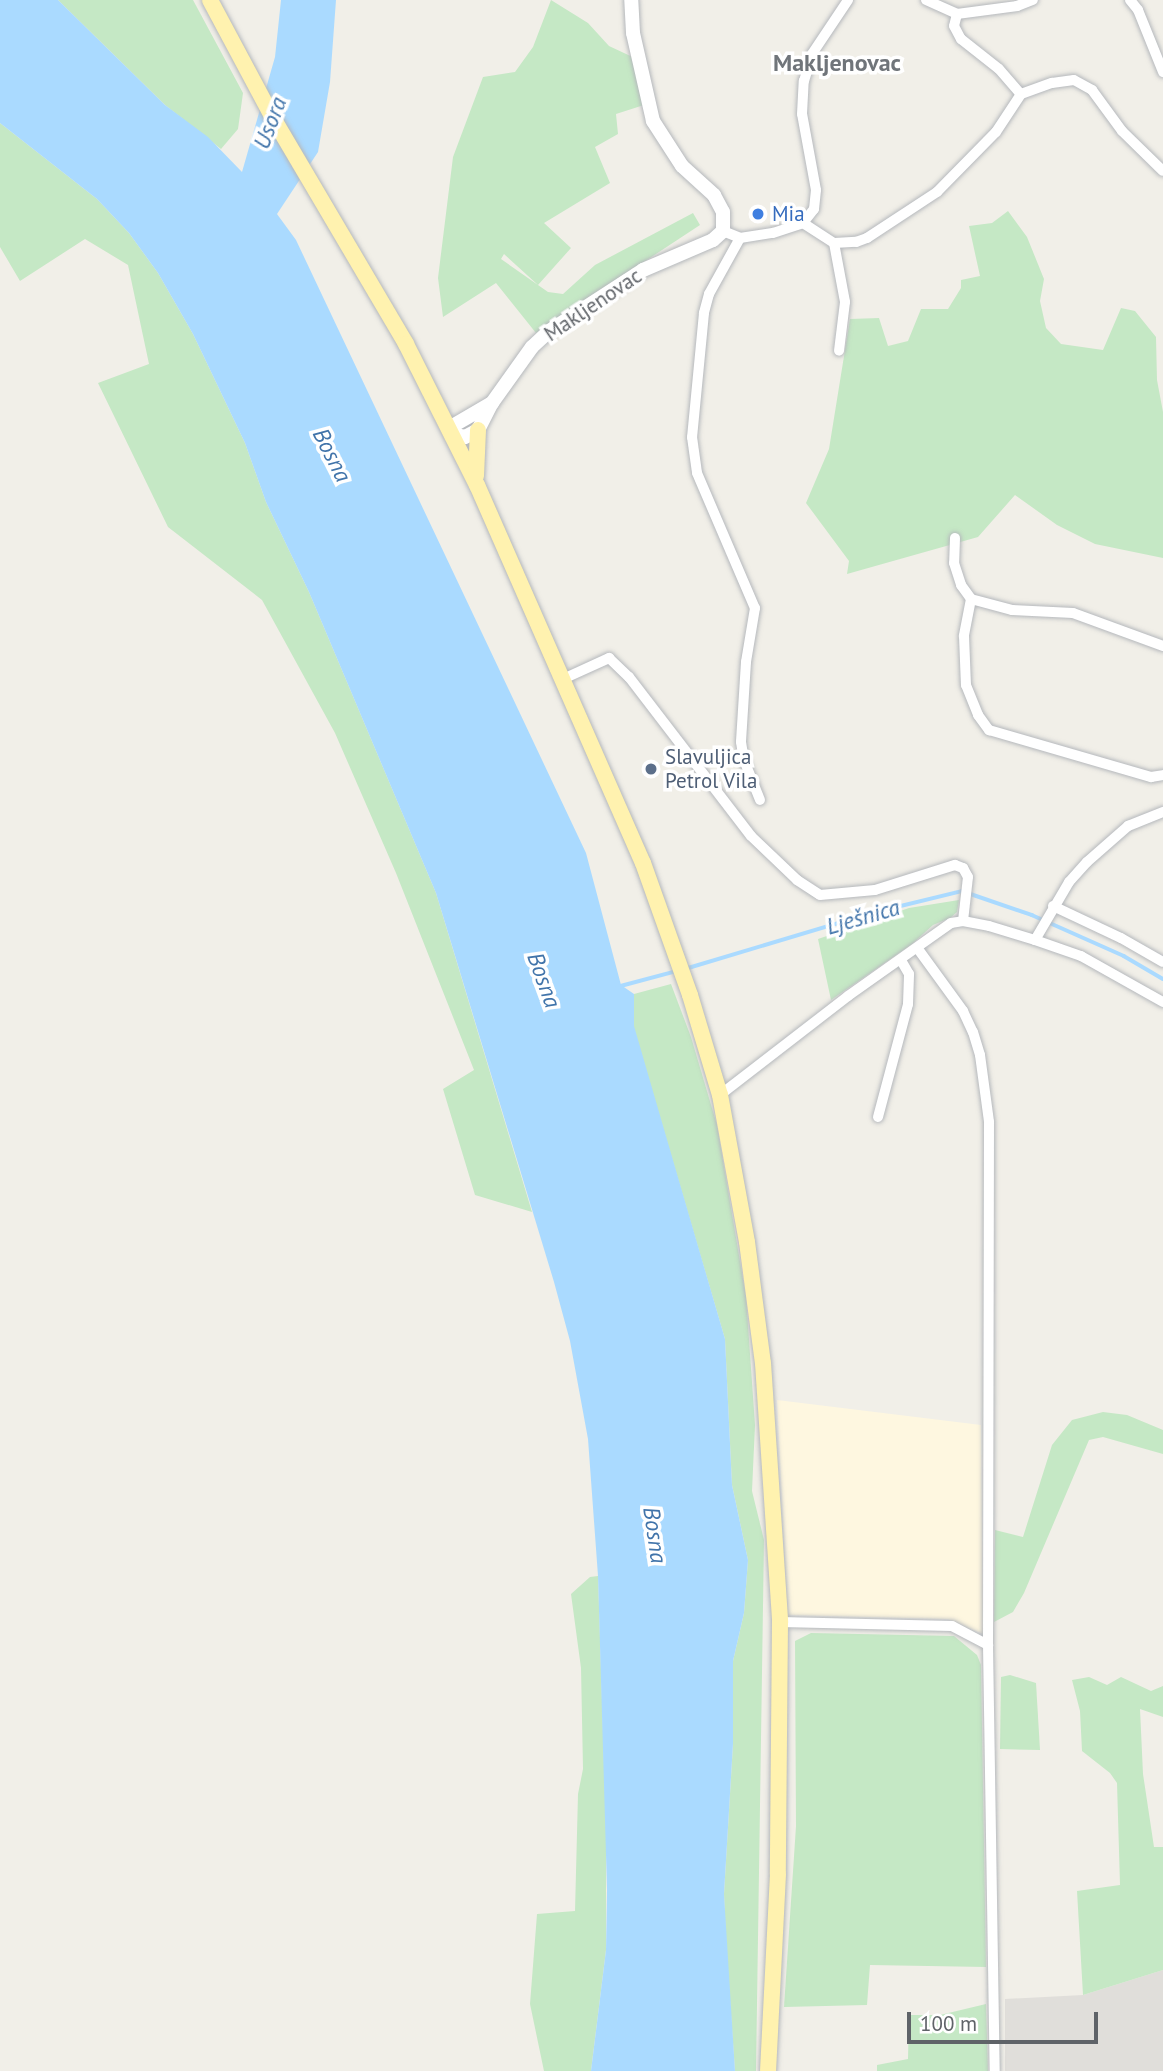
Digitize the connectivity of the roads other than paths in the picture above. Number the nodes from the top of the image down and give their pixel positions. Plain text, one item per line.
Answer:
1 (210, 0) edge
2 (631, 0) edge
3 (848, 0) edge
4 (926, 0) edge
5 (1033, 0) edge
6 (1130, 0) edge
7 (957, 14) junction
8 (1163, 72) edge
9 (1021, 94) junction
10 (1163, 171) edge
11 (803, 223) junction
12 (723, 231) junction
13 (740, 238) junction
14 (834, 243) junction
15 (839, 351) dead end
16 (492, 403) junction
17 (478, 430) junction
18 (451, 431) junction
19 (477, 485) junction
20 (955, 538) dead end
21 (971, 599) junction
22 (1163, 646) edge
23 (563, 679) junction
24 (1163, 775) edge
25 (760, 800) dead end
26 (1163, 812) edge
27 (1052, 909) junction
28 (963, 921) junction
29 (1035, 940) junction
30 (918, 948) junction
31 (901, 960) junction
32 (1163, 962) edge
33 (1163, 1002) edge
34 (720, 1096) junction
35 (878, 1117) dead end
36 (780, 1622) junction
37 (988, 1644) junction
38 (768, 2071) edge
39 (995, 2071) edge

1 - 18 main road
2 - 12 street
3 - 11 street
4 - 7 street
5 - 7 street
6 - 8 street
7 - 9 street
9 - 10 street
9 - 14 street
11 - 13 street
11 - 14 street
12 - 13 street
12 - 16 street, Makljenovac
13 - 25 street
14 - 15 street
16 - 17 street
16 - 18 street, Makljenovac
17 - 18 street
17 - 19 main road
18 - 19 main road
19 - 23 main road
20 - 21 street
21 - 22 street
21 - 24 street
23 - 28 street
23 - 34 main road
26 - 27 street
27 - 29 street
27 - 32 street
28 - 29 street
28 - 30 street
29 - 33 street
30 - 31 street
30 - 37 street
31 - 34 street
31 - 35 street
34 - 36 main road
36 - 37 street
36 - 38 main road
37 - 39 street

